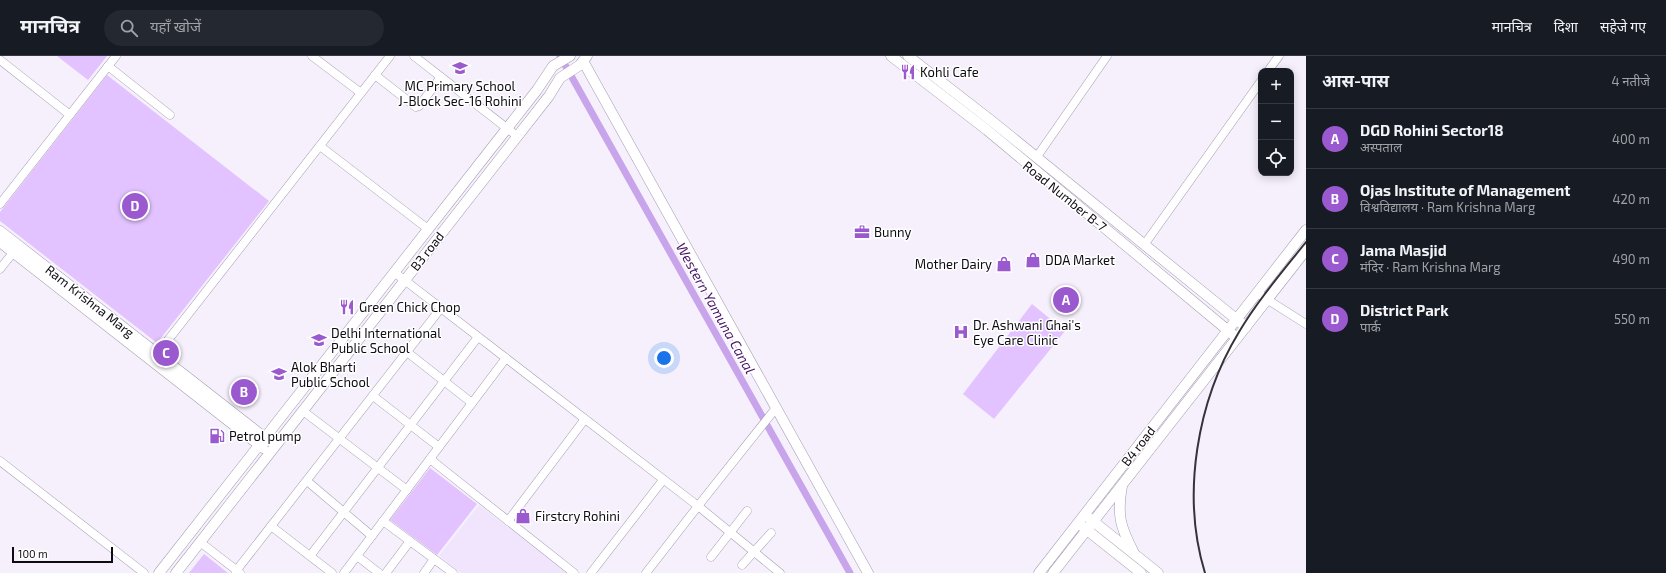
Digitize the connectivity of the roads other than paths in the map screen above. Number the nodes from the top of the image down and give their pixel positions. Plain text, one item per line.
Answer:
1 (116, 56) edge
2 (312, 56) edge
3 (390, 56) edge
4 (414, 56) edge
5 (570, 56) edge
6 (891, 56) edge
7 (908, 56) edge
8 (1107, 56) edge
9 (1279, 56) edge
10 (0, 60) edge
11 (584, 61) edge
12 (108, 66) junction
13 (1270, 68) edge
14 (375, 75) junction
15 (441, 77) junction
16 (1258, 85) edge
17 (361, 93) junction
18 (70, 115) junction
19 (170, 115) dead end
20 (990, 126) junction
21 (507, 128) junction
22 (517, 136) junction
23 (320, 146) junction
24 (1036, 158) junction
25 (0, 204) edge
26 (428, 229) junction
27 (1306, 230) edge
28 (0, 231) edge
29 (0, 242) edge
30 (1144, 245) junction
31 (16, 249) junction
32 (1306, 250) edge
33 (0, 268) edge
34 (394, 272) junction
35 (405, 280) junction
36 (1257, 293) junction
37 (1267, 300) junction
38 (441, 308) junction
39 (1237, 319) junction
40 (1306, 324) edge
41 (1246, 327) junction
42 (1228, 329) junction
43 (478, 337) junction
44 (1237, 338) junction
45 (407, 352) junction
46 (154, 357) junction
47 (506, 358) junction
48 (445, 382) junction
49 (373, 396) junction
50 (472, 403) junction
51 (774, 410) junction
52 (1166, 410) junction
53 (303, 411) junction
54 (1175, 417) junction
55 (585, 419) junction
56 (411, 425) junction
57 (340, 438) junction
58 (262, 442) junction
59 (439, 447) junction
60 (272, 450) junction
61 (430, 459) junction
62 (0, 461) edge
63 (378, 468) junction
64 (663, 480) junction
65 (307, 481) junction
66 (1123, 484) junction
67 (407, 490) junction
68 (698, 506) junction
69 (747, 511) dead end
70 (344, 512) junction
71 (1082, 518) junction
72 (383, 521) junction
73 (508, 521) junction
74 (271, 526) junction
75 (1090, 526) junction
76 (730, 533) junction
77 (771, 533) dead end
78 (372, 536) junction
79 (410, 541) junction
80 (200, 542) junction
81 (754, 552) junction
82 (1134, 554) junction
83 (310, 556) junction
84 (357, 556) junction
85 (711, 558) dead end
86 (434, 559) junction
87 (742, 565) dead end
88 (238, 572) edge
89 (144, 573) edge
90 (159, 573) edge
91 (176, 573) edge
92 (332, 573) edge
93 (344, 573) edge
94 (380, 573) edge
95 (386, 573) edge
96 (424, 573) edge
97 (453, 573) edge
98 (574, 573) edge
99 (591, 573) edge
100 (646, 573) edge
101 (780, 573) edge
102 (868, 573) edge
103 (1038, 573) edge
104 (1053, 573) edge
105 (1141, 573) edge
106 (1158, 573) edge

1 - 12 street
2 - 17 street
3 - 14 street
4 - 15 street
5 - 21 street, B3 road
6 - 20 street, Road Number B-7
7 - 20 street, Road Number B-7
8 - 24 street
9 - 13 street
10 - 18 street
11 - 22 street, B3 road
11 - 51 street
12 - 18 street
12 - 19 street
14 - 15 street
14 - 17 street
15 - 21 street
16 - 30 street
17 - 23 street
18 - 25 street
20 - 24 street, Road Number B-7
20 - 42 street, Road Number B-7
21 - 22 street
21 - 26 street, B3 road
22 - 35 street, B3 road
23 - 26 street
23 - 46 street
24 - 30 street, Road Number B-7
26 - 34 street, B3 road
27 - 36 street, B4 road
28 - 31 street, Ram Krishna Marg
29 - 31 street, Ram Krishna Marg
30 - 39 street, Road Number B-7
31 - 33 street
31 - 46 street, Ram Krishna Marg
32 - 37 street, B4 road
34 - 35 street
34 - 58 street, B3 road
35 - 38 street
35 - 53 street, B3 road
36 - 37 street
36 - 39 street, B4 road
37 - 40 street
37 - 41 street, B4 road
38 - 43 street
38 - 45 street
39 - 41 street, Road Number B-7
39 - 42 street, B4 road
41 - 44 street, B4 road
42 - 44 street, Road Number B-7
42 - 52 street, B4 road
43 - 47 street
43 - 48 street
44 - 54 street, B4 road
45 - 48 street
45 - 49 street
46 - 58 street, Ram Krishna Marg
47 - 50 street
47 - 55 street
48 - 50 street
48 - 56 street
49 - 56 street
49 - 57 street
50 - 59 street
51 - 68 street
51 - 102 street
52 - 54 street
52 - 71 street, B4 road
53 - 57 street
53 - 60 street, B3 road
54 - 66 street, B4 road
55 - 64 street
55 - 73 street
56 - 59 street
56 - 63 street
57 - 63 street
57 - 65 street
58 - 60 street, Ram Krishna Marg
58 - 90 street, B3 road
59 - 61 street
60 - 80 street, B3 road
61 - 67 street
61 - 73 street
62 - 89 street
63 - 67 street
63 - 70 street
64 - 68 street
64 - 99 street
65 - 70 street
65 - 74 street
66 - 75 street, B4 road
66 - 82 street
67 - 72 street
68 - 76 street
68 - 100 street
69 - 76 street
70 - 78 street
70 - 83 street
71 - 75 street
71 - 103 street, B4 road
72 - 78 street
72 - 79 street
73 - 98 street
74 - 83 street
74 - 88 street
75 - 82 street
75 - 104 street, B4 road
75 - 105 street
76 - 81 street
76 - 85 street
77 - 81 street
78 - 84 street
79 - 86 street
79 - 95 street
80 - 88 street
80 - 91 street, B3 road
81 - 87 street
81 - 101 street
82 - 106 street
83 - 92 street
84 - 93 street
84 - 94 street
86 - 96 street
86 - 97 street

